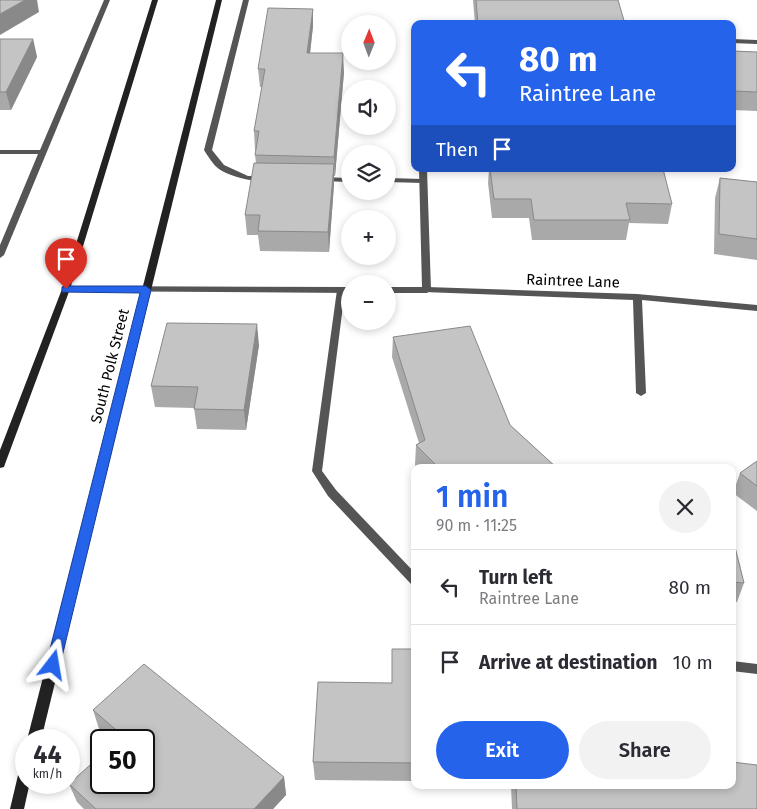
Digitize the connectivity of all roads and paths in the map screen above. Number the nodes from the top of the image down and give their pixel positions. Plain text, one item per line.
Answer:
1 (107, 0) edge
2 (154, 0) edge
3 (219, 0) edge
4 (246, 0) edge
5 (736, 40) edge
6 (757, 42) edge
7 (0, 152) edge
8 (43, 152) junction
9 (422, 172) edge
10 (275, 178) edge
11 (312, 179) edge
12 (341, 180) edge
13 (396, 180) edge
14 (423, 181) junction
15 (0, 255) edge
16 (66, 289) junction
17 (146, 290) junction
18 (341, 290) edge
19 (396, 290) edge
20 (427, 290) junction
21 (637, 297) junction
22 (757, 308) edge
23 (341, 321) edge
24 (641, 393) dead end
25 (0, 464) edge
26 (411, 577) edge
27 (736, 666) edge
28 (757, 669) edge
29 (37, 729) edge
30 (21, 794) edge
31 (17, 809) edge

1 - 8 street
2 - 16 main road
3 - 17 main road, South Polk Street
4 - 10 street
5 - 6 street
7 - 8 street
8 - 15 street
9 - 14 street
11 - 12 street
13 - 14 street
14 - 20 street
16 - 17 street
16 - 25 main road
17 - 18 street
17 - 29 main road, South Polk Street
19 - 20 street, Raintree Lane
20 - 21 street, Raintree Lane
21 - 22 street, Raintree Lane
21 - 24 street
23 - 26 street
27 - 28 street
30 - 31 main road

